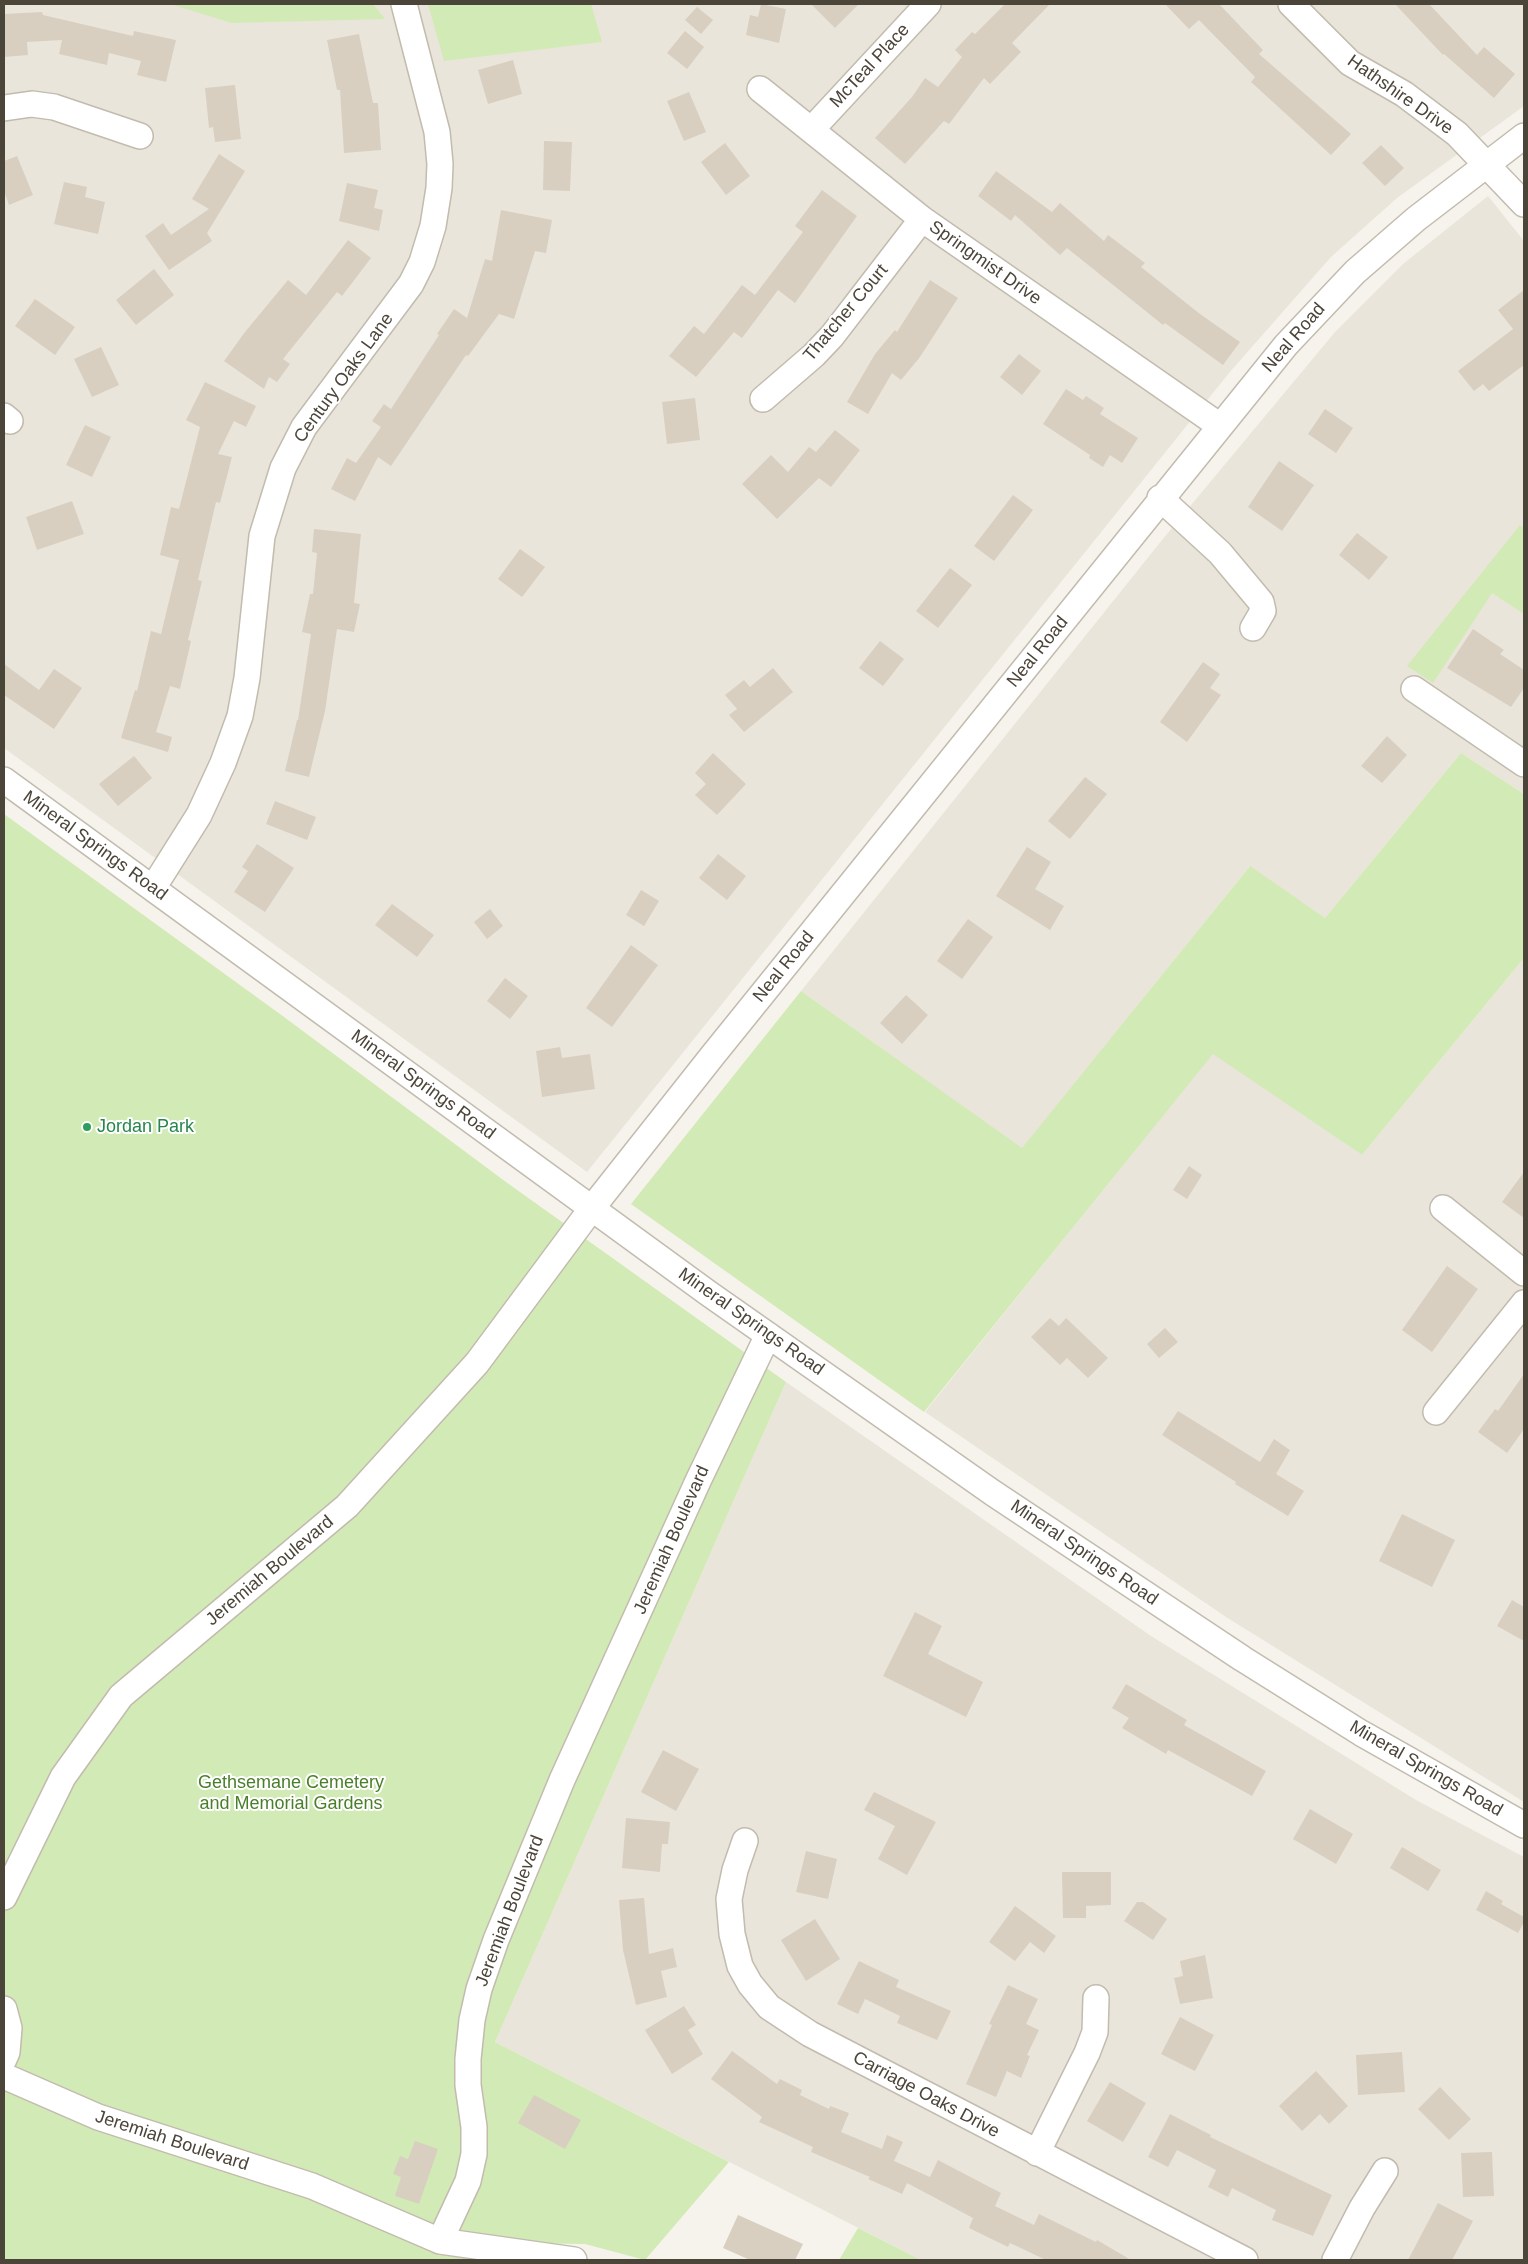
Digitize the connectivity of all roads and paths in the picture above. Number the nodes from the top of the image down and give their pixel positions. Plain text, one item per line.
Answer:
1 (404, 4) edge
2 (928, 4) edge
3 (1291, 4) edge
4 (760, 89) dead end
5 (4, 108) edge
6 (812, 129) junction
7 (140, 136) dead end
8 (1524, 136) edge
9 (1488, 164) junction
10 (1524, 204) edge
11 (922, 220) junction
12 (763, 399) dead end
13 (1220, 426) junction
14 (1160, 498) junction
15 (1253, 628) dead end
16 (1414, 689) dead end
17 (1524, 764) edge
18 (4, 780) edge
19 (153, 888) junction
20 (592, 1208) junction
21 (1443, 1208) dead end
22 (1524, 1273) edge
23 (1524, 1303) edge
24 (768, 1335) junction
25 (1436, 1412) dead end
26 (1524, 1825) edge
27 (746, 1841) dead end
28 (4, 1897) edge
29 (1096, 1998) dead end
30 (4, 2009) edge
31 (4, 2059) edge
32 (4, 2076) edge
33 (1037, 2152) junction
34 (1385, 2171) dead end
35 (440, 2241) junction
36 (574, 2260) edge
37 (1246, 2260) edge
38 (1335, 2260) edge

1 - 19 street, Century Oaks Lane
2 - 6 street, McTeal Place
3 - 9 street, Hathshire Drive
4 - 6 street, Springmist Drive
5 - 7 street
6 - 11 street, Springmist Drive
8 - 9 street, Neal Road
9 - 10 street, Hathshire Drive
9 - 13 street, Neal Road
11 - 12 street, Thatcher Court
11 - 13 street, Springmist Drive
13 - 14 street, Neal Road
14 - 15 street
14 - 20 street, Neal Road
16 - 17 street
18 - 19 street, Mineral Springs Road
19 - 20 street, Mineral Springs Road
20 - 24 street, Mineral Springs Road
20 - 28 street, Jeremiah Boulevard
21 - 22 street
23 - 25 street
24 - 26 street, Mineral Springs Road
24 - 35 street, Jeremiah Boulevard
27 - 33 street, Carriage Oaks Drive
29 - 33 street
30 - 31 street
32 - 35 street, Jeremiah Boulevard
33 - 37 street, Carriage Oaks Drive
34 - 38 street
35 - 36 street

